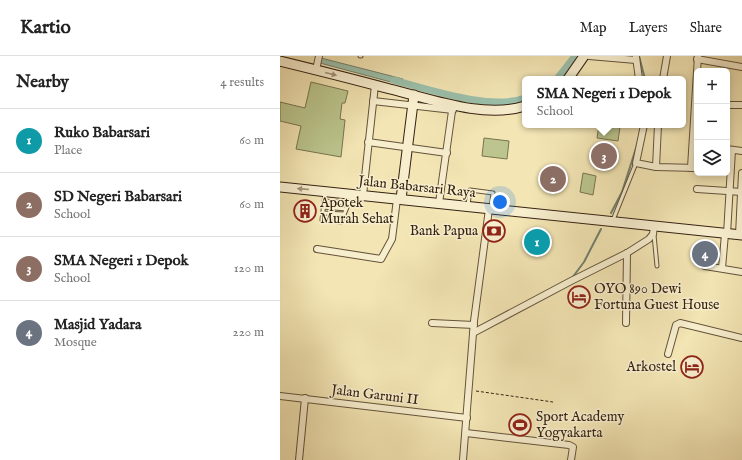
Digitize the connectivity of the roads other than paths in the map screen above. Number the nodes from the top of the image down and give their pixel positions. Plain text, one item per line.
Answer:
1 (319, 56) edge
2 (584, 56) edge
3 (589, 56) edge
4 (667, 56) edge
5 (697, 57) edge
6 (636, 58) edge
7 (280, 61) edge
8 (317, 67) junction
9 (742, 67) edge
10 (697, 68) edge
11 (570, 76) edge
12 (638, 76) edge
13 (664, 76) edge
14 (375, 85) junction
15 (414, 95) junction
16 (373, 101) junction
17 (730, 105) edge
18 (742, 105) edge
19 (413, 106) junction
20 (522, 106) edge
21 (453, 107) junction
22 (643, 128) edge
23 (658, 128) edge
24 (368, 142) junction
25 (407, 147) junction
26 (730, 150) edge
27 (742, 151) edge
28 (447, 153) junction
29 (636, 163) junction
30 (656, 167) junction
31 (694, 168) edge
32 (742, 173) edge
33 (729, 176) edge
34 (280, 187) edge
35 (697, 190) dead end
36 (325, 191) junction
37 (730, 192) junction
38 (742, 192) edge
39 (352, 194) junction
40 (362, 195) junction
41 (399, 199) junction
42 (324, 201) junction
43 (348, 203) junction
44 (439, 203) junction
45 (324, 207) junction
46 (468, 207) junction
47 (346, 209) junction
48 (490, 209) junction
49 (323, 213) junction
50 (344, 214) junction
51 (607, 222) junction
52 (654, 230) junction
53 (726, 234) junction
54 (741, 235) edge
55 (317, 249) dead end
56 (626, 253) junction
57 (657, 266) dead end
58 (705, 266) dead end
59 (722, 268) junction
60 (742, 272) edge
61 (432, 323) dead end
62 (626, 323) dead end
63 (474, 325) junction
64 (473, 333) junction
65 (742, 338) edge
66 (668, 354) dead end
67 (280, 396) edge
68 (305, 398) junction
69 (467, 418) junction
70 (466, 433) junction
71 (299, 460) edge
72 (463, 460) edge
73 (571, 460) edge

1 - 8 street
2 - 11 street
3 - 6 street
4 - 13 street
5 - 9 street
5 - 10 street
6 - 12 street
7 - 8 street
8 -> 14 street
14 - 15 street
14 - 16 street
15 - 19 street
15 - 21 street
16 - 19 street
16 - 24 street
17 - 18 street
19 - 21 street
19 - 25 street
20 - 21 street
21 - 28 street
22 - 29 street
23 - 30 street
24 - 25 street
24 - 40 street
25 - 28 street
25 - 41 street
25 - 41 street
26 - 27 street
28 - 44 street
29 - 30 street
29 - 51 lane
30 - 31 street
32 - 38 street
33 - 37 street
36 -> 34 street, Jalan Babarsari Raya
35 - 37 street
36 - 39 street, Jalan Babarsari Raya
36 - 42 lane
37 - 38 street
37 - 53 street
38 - 54 street
39 - 40 street, Jalan Babarsari Raya
39 - 43 lane
40 - 41 street, Jalan Babarsari Raya
41 - 44 street, Jalan Babarsari Raya
41 - 55 street
42 - 43 lane
42 - 45 lane
43 - 47 lane
44 - 46 street, Jalan Babarsari Raya
45 - 47 lane
45 - 49 lane
46 - 48 street, Jalan Babarsari Raya
46 - 48 lane
47 - 50 lane
48 - 51 street, Jalan Babarsari Raya
48 - 63 street
49 - 50 lane
49 - 50 lane
51 - 52 street, Jalan Babarsari Raya
52 - 53 street, Jalan Babarsari Raya
52 - 56 street
52 - 57 lane
53 - 54 street, Jalan Babarsari Raya
53 - 59 street
56 - 62 street
56 - 64 street
58 - 59 street
59 - 60 street
61 - 63 street
63 - 64 street
64 - 69 street
65 - 66 street
67 - 68 street, Jalan Garuni II
68 - 69 street, Jalan Garuni II
68 - 71 street
69 - 70 street
70 - 72 street
70 - 73 street

